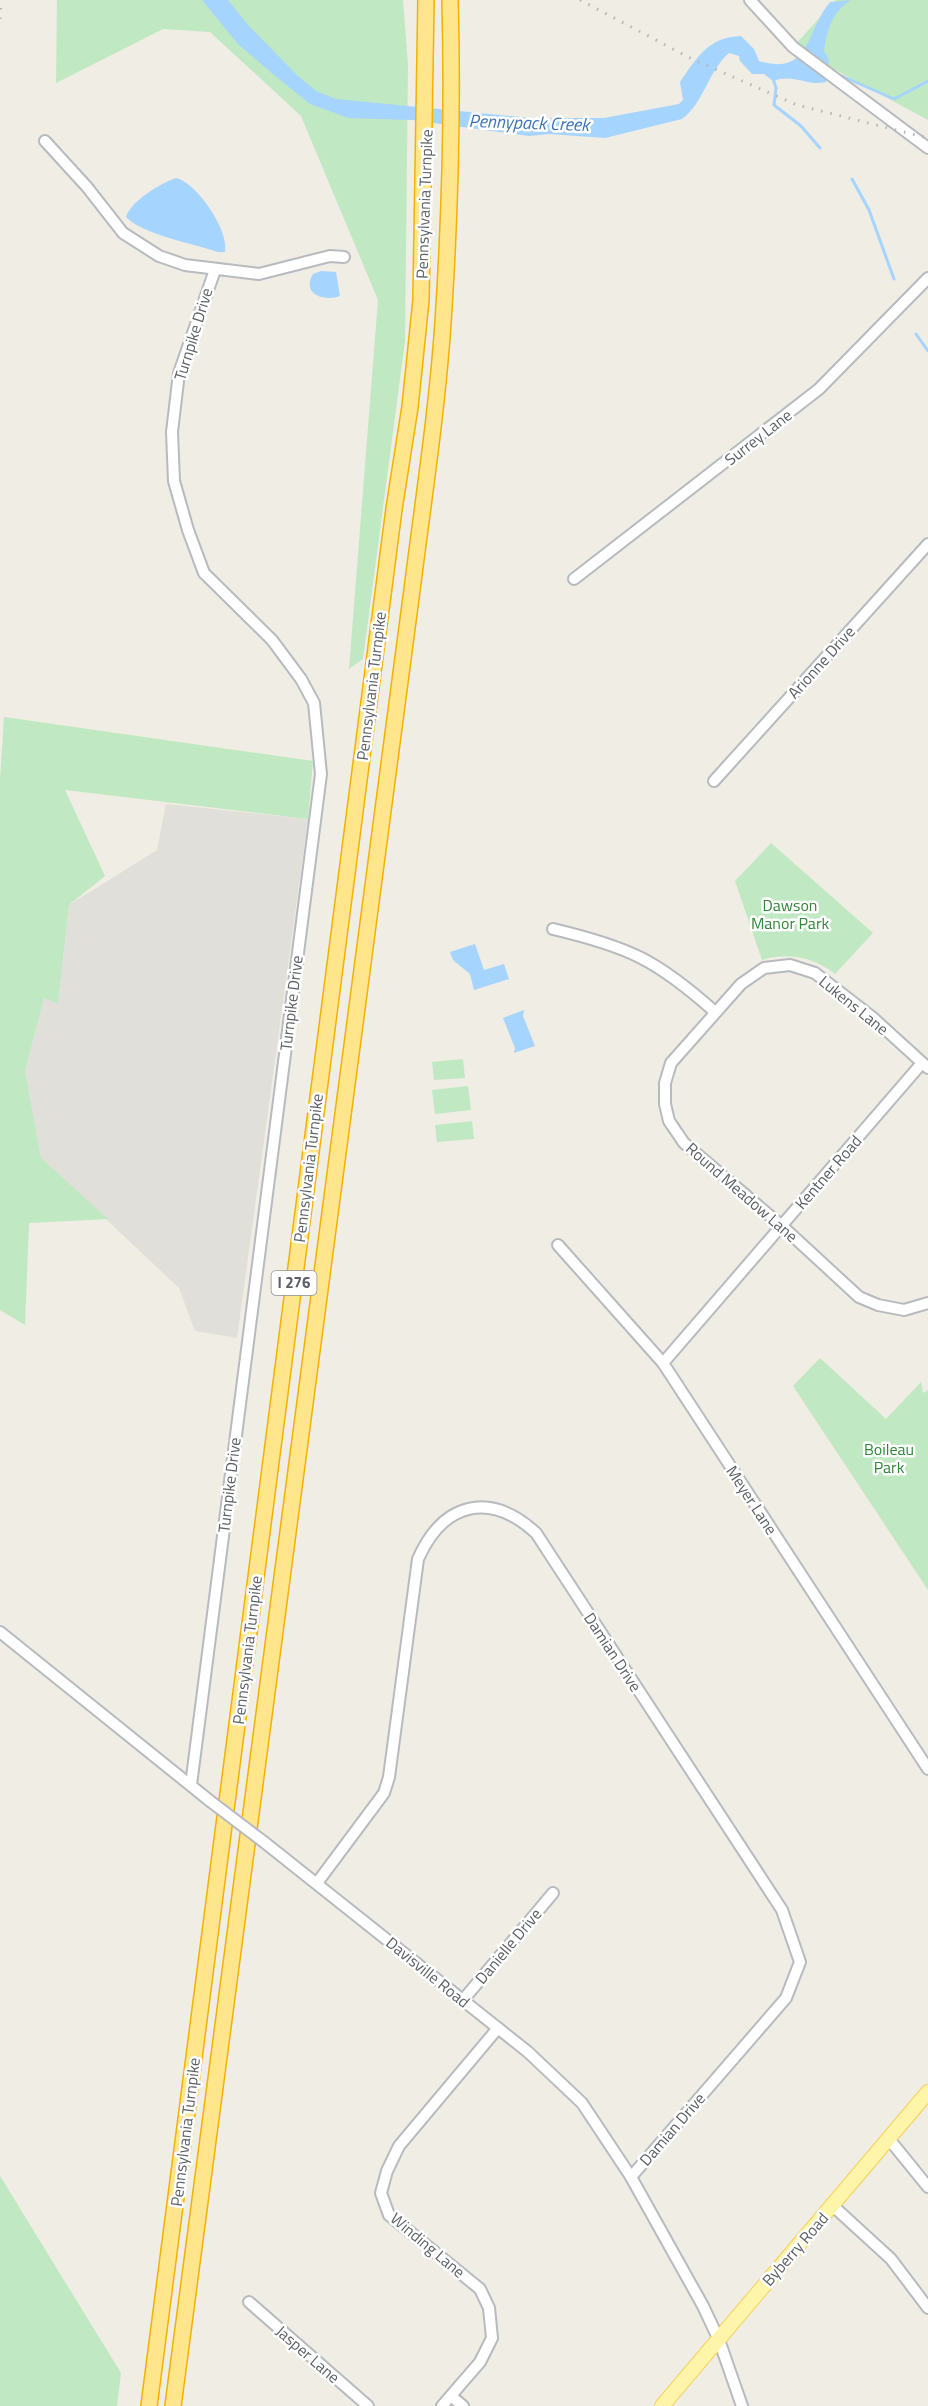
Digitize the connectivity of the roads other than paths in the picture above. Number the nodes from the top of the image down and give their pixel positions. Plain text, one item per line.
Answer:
1 (426, 0) edge
2 (450, 0) edge
3 (750, 0) edge
4 (45, 141) dead end
5 (928, 148) edge
6 (345, 257) dead end
7 (215, 270) junction
8 (928, 278) edge
9 (928, 544) edge
10 (574, 579) dead end
11 (714, 780) dead end
12 (553, 929) dead end
13 (715, 1012) junction
14 (925, 1066) edge
15 (782, 1226) junction
16 (558, 1245) dead end
17 (928, 1303) edge
18 (663, 1363) junction
19 (0, 1632) edge
20 (928, 1769) edge
21 (191, 1785) junction
22 (317, 1883) junction
23 (553, 1893) dead end
24 (463, 2000) junction
25 (498, 2028) junction
26 (928, 2092) edge
27 (889, 2139) junction
28 (631, 2177) junction
29 (928, 2187) edge
30 (832, 2205) junction
31 (249, 2302) dead end
32 (928, 2308) edge
33 (719, 2340) junction
34 (452, 2396) junction
35 (149, 2406) edge
36 (173, 2406) edge
37 (368, 2406) edge
38 (442, 2406) edge
39 (463, 2406) edge
40 (662, 2406) edge
41 (742, 2406) edge

1 - 35 highway, Pennsylvania Turnpike / I 276
2 - 36 highway, Pennsylvania Turnpike / I 276
3 - 5 street
4 - 7 street
6 - 7 street
7 - 21 street, Turnpike Drive
8 - 10 street, Surrey Lane
9 - 11 street, Arionne Drive
12 - 13 street
13 - 14 street, Lukens Lane
13 - 15 street, Round Meadow Lane
14 - 15 street, Kentner Road
15 - 17 street, Round Meadow Lane
15 - 18 street, Kentner Road
16 - 18 street, Meyer Lane
18 - 20 street, Meyer Lane
19 - 21 street, Davisville Road
21 - 22 street, Davisville Road, bridge
22 - 24 street, Davisville Road
22 - 28 street, Damian Drive
23 - 24 street, Danielle Drive
24 - 25 street, Davisville Road
25 - 28 street, Davisville Road
25 - 34 street, Winding Lane
26 - 27 main road, Byberry Road
27 - 29 street
27 - 30 main road, Byberry Road
28 - 33 street, Davisville Road
30 - 32 street
30 - 33 main road, Byberry Road
31 - 37 street, Jasper Lane
33 - 40 main road, Byberry Road
33 - 41 street, Davisville Road
34 - 38 street, Winding Lane
34 - 39 street

